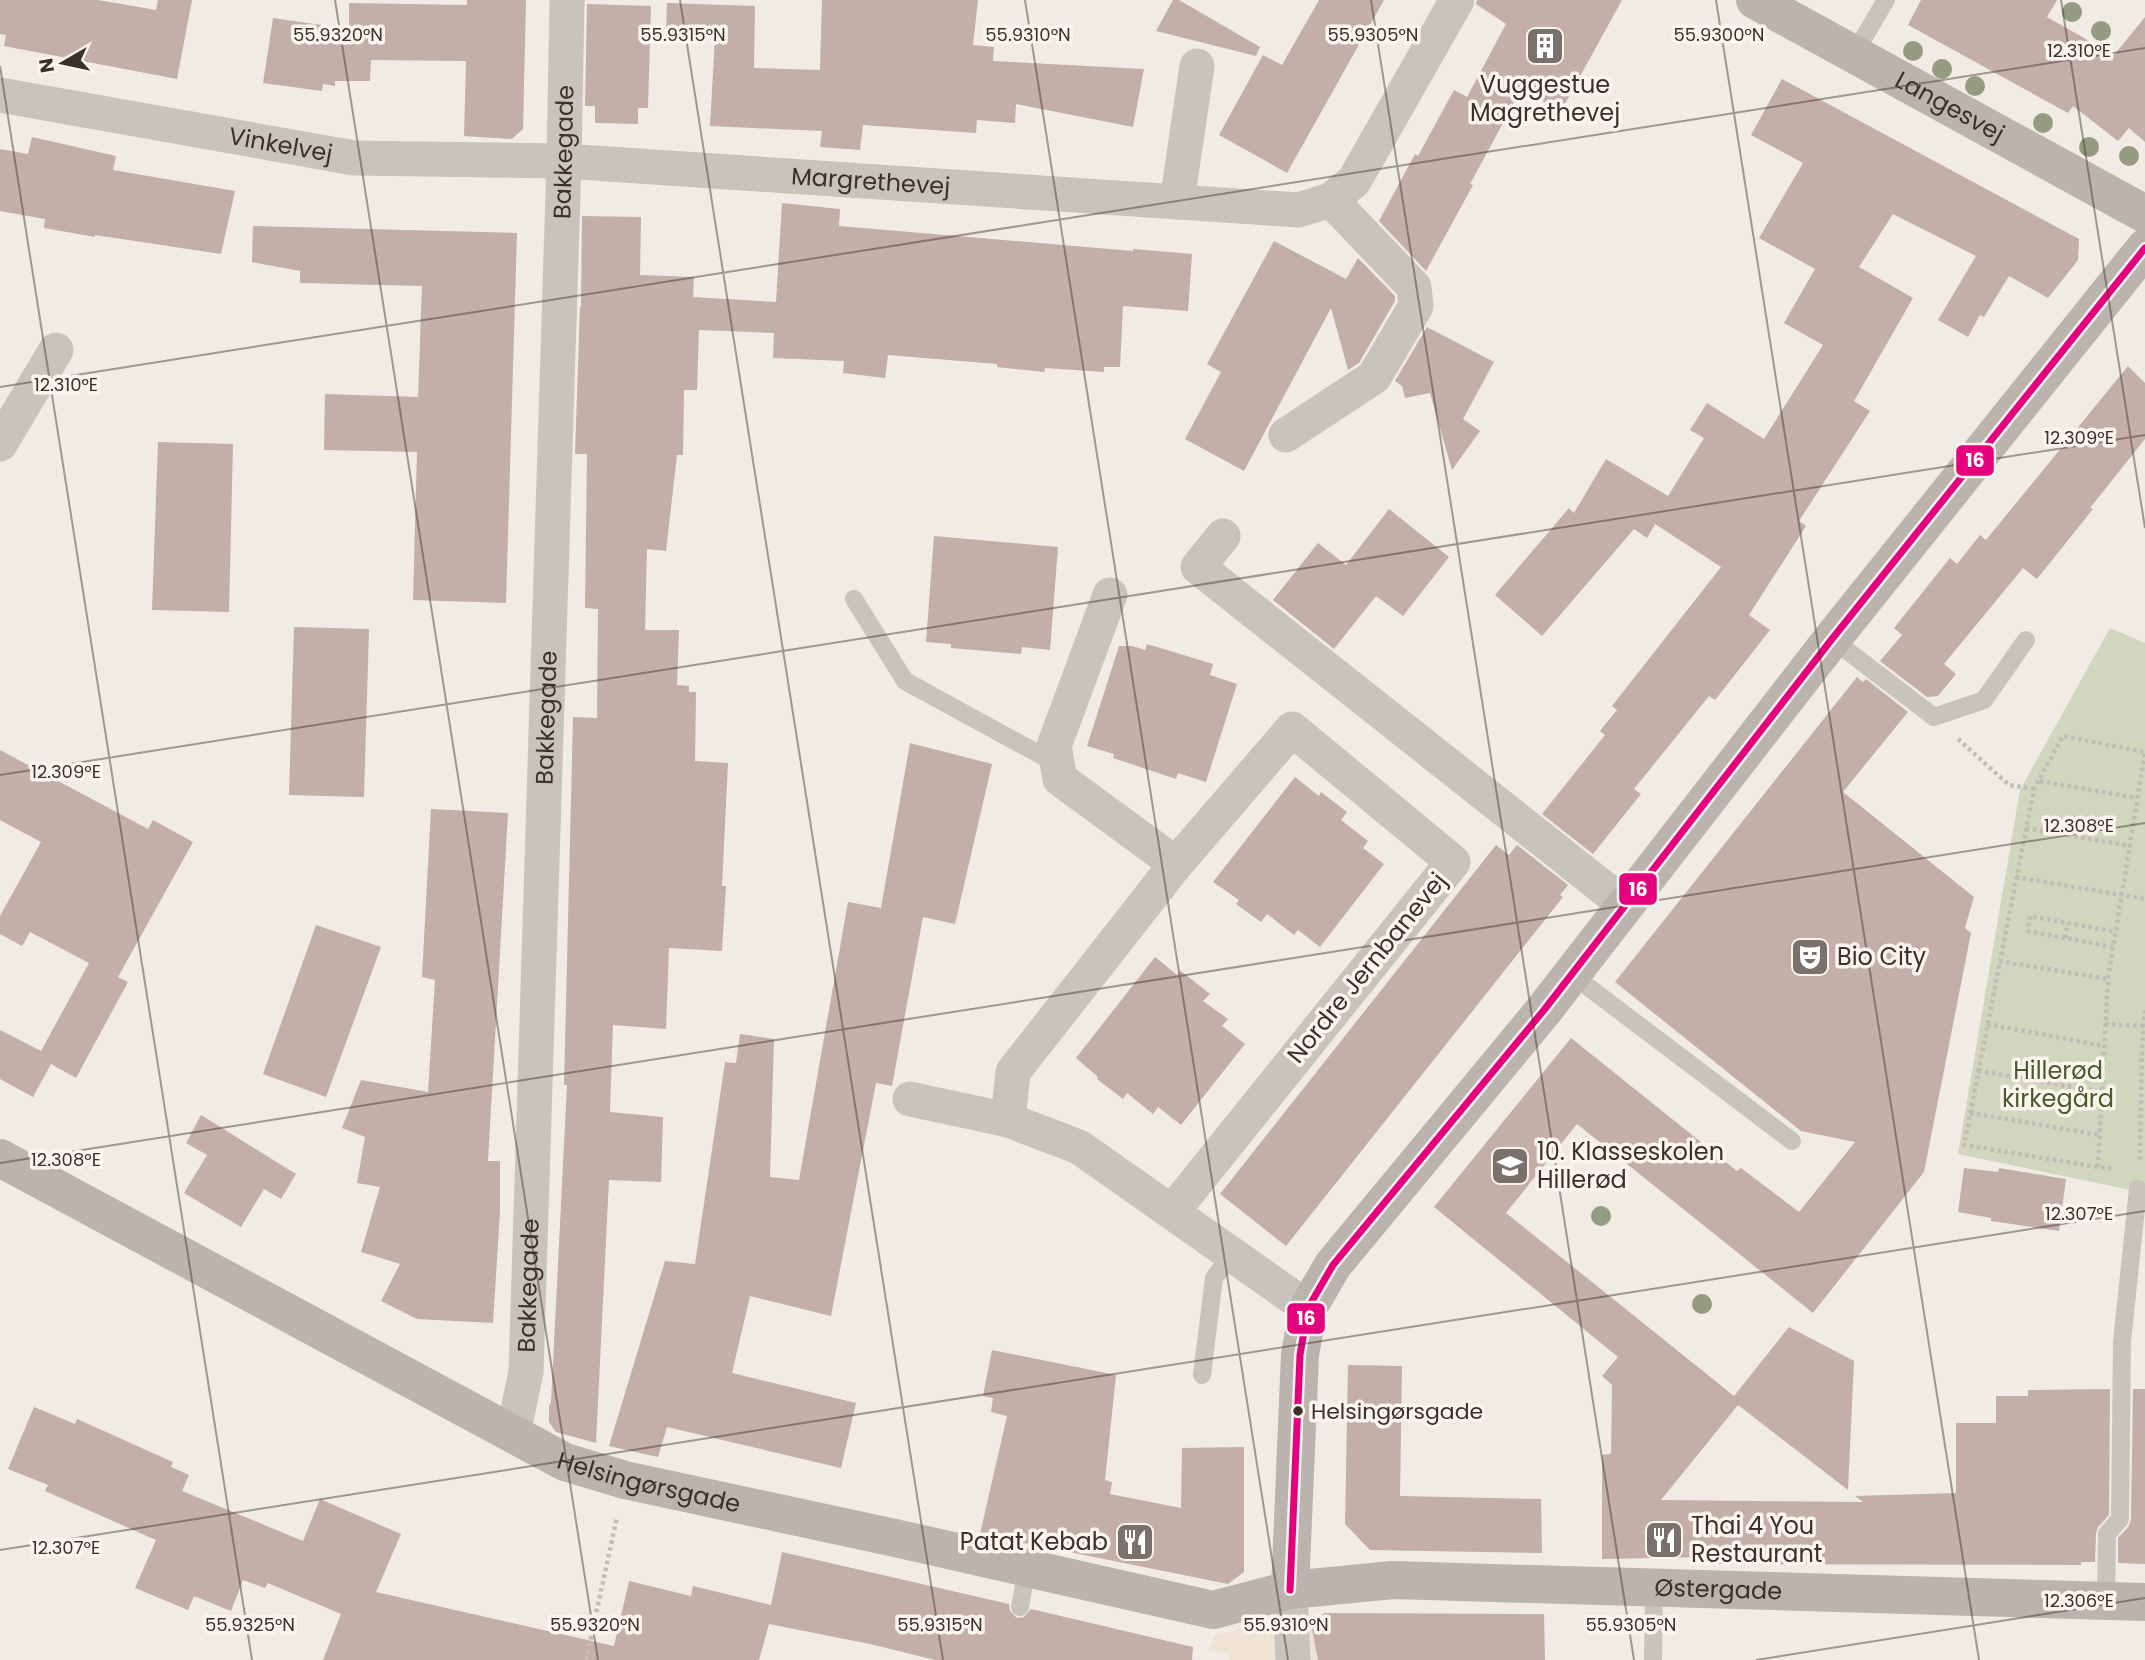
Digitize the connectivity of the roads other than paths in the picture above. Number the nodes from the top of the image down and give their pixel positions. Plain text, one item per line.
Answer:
1 (566, 0) edge
2 (1457, 0) edge
3 (1755, 0) edge
4 (1886, 0) edge
5 (1854, 54) junction
6 (1197, 65) dead end
7 (0, 94) edge
8 (564, 161) junction
9 (1331, 200) junction
10 (1177, 202) junction
11 (2145, 214) edge
12 (2145, 248) edge
13 (56, 350) dead end
14 (1286, 435) dead end
15 (0, 444) edge
16 (1223, 536) dead end
17 (1110, 595) dead end
18 (855, 599) dead end
19 (1832, 639) junction
20 (2026, 640) dead end
21 (1057, 764) junction
22 (1176, 864) junction
23 (1625, 905) junction
24 (1571, 974) junction
25 (910, 1099) dead end
26 (1008, 1120) junction
27 (1792, 1140) dead end
28 (0, 1158) edge
29 (2138, 1181) road end
30 (1172, 1212) junction
31 (1232, 1254) junction
32 (1308, 1307) junction
33 (1202, 1375) dead end
34 (513, 1434) junction
35 (1027, 1568) junction
36 (1654, 1587) junction
37 (1290, 1590) junction
38 (2106, 1601) junction
39 (2145, 1602) edge
40 (1020, 1607) dead end
41 (1293, 1660) edge
42 (1653, 1660) edge

1 - 8 street, Bakkegade
2 - 9 street, Margrethevej
3 - 5 street, Langesvej
4 - 5 lane
5 - 11 street, Langesvej
6 - 10 street
7 - 8 street, Vinkelvej
8 - 10 street, Margrethevej
8 - 34 street, Bakkegade
9 - 10 street, Margrethevej
9 - 14 street
12 - 19 street
13 - 15 street
16 - 23 street
17 - 21 street
18 - 21 lane
19 - 20 lane
19 - 23 street
21 - 22 street
22 - 26 street, Nordre Jernbanevej
22 - 30 street, Nordre Jernbanevej
23 - 24 street
24 - 27 lane
24 - 32 street
25 - 26 street
26 - 30 street
28 - 34 street, Helsingørsgade
29 - 38 lane
30 - 31 street
31 - 32 street
31 - 33 lane
32 - 37 street
34 - 35 street, Helsingørsgade
35 - 37 street, Helsingørsgade
35 - 40 lane
36 - 37 street, Østergade
36 - 38 street, Østergade
36 - 42 lane
37 - 41 street
38 - 39 street, Østergade

